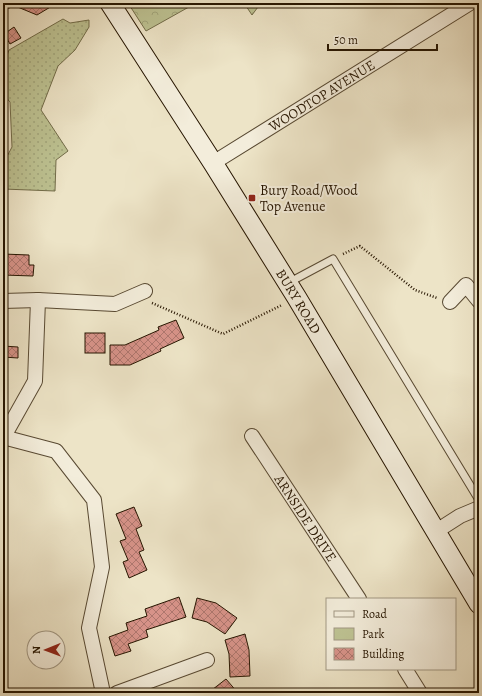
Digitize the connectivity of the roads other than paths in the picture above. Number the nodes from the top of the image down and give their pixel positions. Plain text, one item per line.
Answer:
1 (110, 3) edge
2 (470, 3) edge
3 (214, 163) junction
4 (292, 291) junction
5 (140, 293) road end
6 (38, 300) junction
7 (3, 301) edge
8 (450, 302) road end
9 (479, 302) edge
10 (252, 436) dead end
11 (3, 437) edge
12 (479, 500) edge
13 (479, 508) edge
14 (436, 532) junction
15 (358, 598) edge
16 (479, 604) edge
17 (207, 660) dead end
18 (406, 670) edge
19 (103, 693) edge
20 (117, 693) edge
21 (420, 693) edge

1 - 3 main road, BURY ROAD
2 - 3 street, WOODTOP AVENUE
3 - 4 main road, BURY ROAD
4 - 12 lane
4 - 14 main road, BURY ROAD
5 - 6 street
6 - 7 street
6 - 11 street
8 - 9 street
10 - 15 street, ARNSIDE DRIVE
11 - 19 street
13 - 14 street
14 - 16 main road, BURY ROAD
17 - 20 street
18 - 21 street

